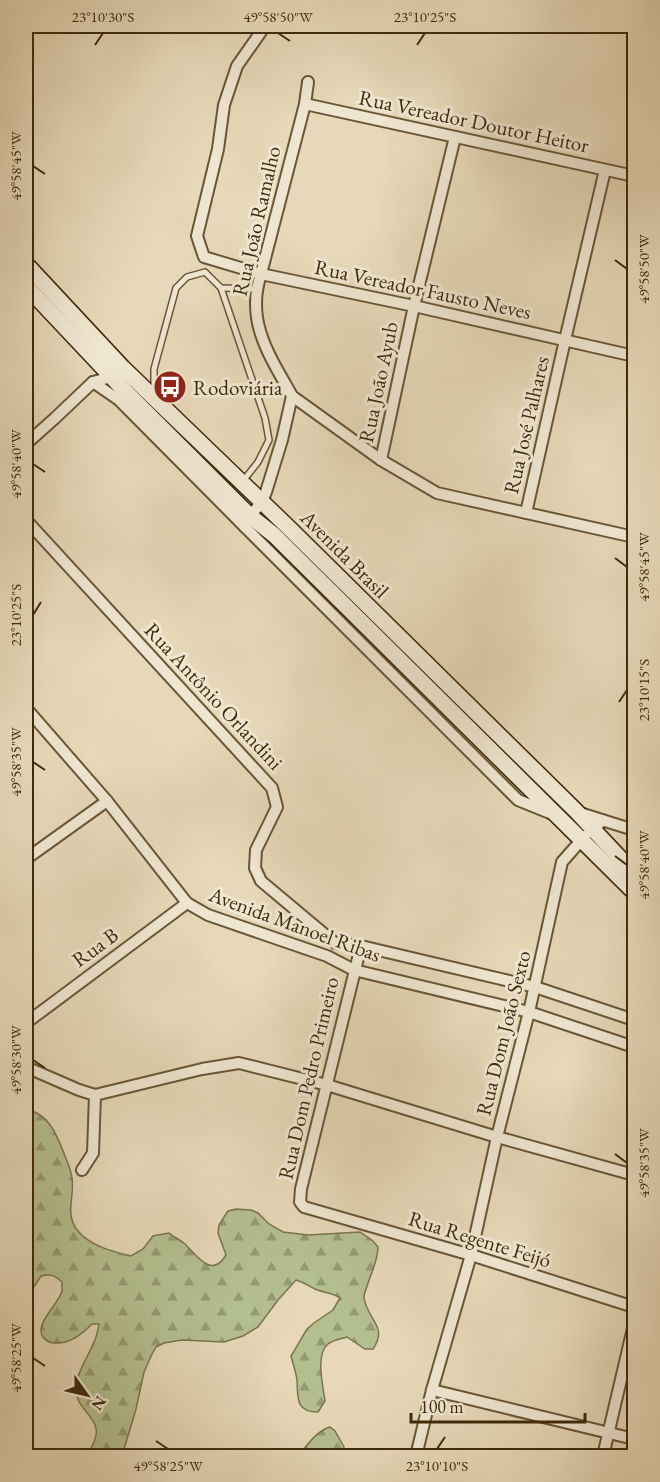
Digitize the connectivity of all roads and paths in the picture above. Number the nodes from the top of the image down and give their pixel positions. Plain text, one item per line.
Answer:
1 (265, 26) edge
2 (309, 82) dead end
3 (305, 104) junction
4 (455, 137) junction
5 (605, 170) junction
6 (634, 176) edge
7 (204, 257) joint
8 (26, 264) edge
9 (261, 274) junction
10 (26, 286) edge
11 (221, 288) junction
12 (256, 289) junction
13 (414, 306) junction
14 (565, 340) junction
15 (634, 356) edge
16 (117, 372) junction
17 (138, 380) junction
18 (93, 382) junction
19 (122, 396) junction
20 (292, 396) junction
21 (26, 444) edge
22 (381, 460) junction
23 (239, 480) junction
24 (262, 502) junction
25 (526, 513) junction
26 (26, 520) edge
27 (248, 521) junction
28 (287, 526) junction
29 (274, 535) junction
30 (634, 537) edge
31 (26, 708) edge
32 (107, 801) junction
33 (576, 811) junction
34 (556, 815) junction
35 (592, 830) junction
36 (634, 830) edge
37 (26, 859) edge
38 (634, 873) edge
39 (634, 892) edge
40 (187, 903) junction
41 (335, 944) junction
42 (361, 946) junction
43 (327, 956) junction
44 (354, 970) junction
45 (535, 987) junction
46 (529, 1012) junction
47 (634, 1020) edge
48 (26, 1023) edge
49 (634, 1047) edge
50 (26, 1066) edge
51 (327, 1085) junction
52 (96, 1095) junction
53 (497, 1137) junction
54 (82, 1170) dead end
55 (634, 1175) edge
56 (314, 1209) joint
57 (471, 1255) junction
58 (634, 1307) edge
59 (634, 1324) edge
60 (432, 1390) junction
61 (609, 1432) junction
62 (634, 1438) edge
63 (416, 1456) edge
64 (603, 1456) edge

1 - 7 street, Rua João Ramalho
2 - 3 street, Rua João Ramalho
3 - 4 street, Rua Vereador Doutor Heitor
3 - 9 street, Rua João Ramalho
4 - 5 street, Rua Vereador Doutor Heitor
4 - 13 street, Rua João Ayub
5 - 6 street, Rua Vereador Doutor Heitor
5 - 14 street, Rua José Palhares
7 - 9 street, Rua Vereador Fausto Neves
8 - 16 main road, Avenida Brasil
9 - 12 street, Rua João Ramalho
9 - 13 street, Rua Vereador Fausto Neves
10 - 16 main road, Avenida Brasil
11 - 12 lane
11 - 17 lane
11 - 23 lane
12 - 20 street, Rua João Ramalho
13 - 14 street, Rua Vereador Fausto Neves
13 - 22 street, Rua João Ayub
14 - 15 street, Rua Vereador Fausto Neves
14 - 25 street, Rua José Palhares
16 - 17 main road, Avenida Brasil
16 - 18 street
16 - 19 main road, Avenida Brasil
17 - 19 lane
17 - 23 main road, Avenida Brasil
18 - 19 street
18 - 21 street
19 - 27 main road, Avenida Brasil
20 - 22 street
20 - 24 street
22 - 25 street
23 - 24 main road, Avenida Brasil
24 - 27 street
24 - 28 main road, Avenida Brasil
25 - 30 street
26 - 41 street, Rua Antônio Orlandini
27 - 29 main road, Avenida Brasil
27 - 34 street
28 - 29 main road
28 - 33 main road, Avenida Brasil
29 - 34 main road, Avenida Brasil
31 - 32 street, Avenida Manoel Ribas
32 - 37 street
32 - 40 street, Avenida Manoel Ribas
33 - 34 street
33 - 35 main road, Avenida Brasil
34 - 35 main road, Avenida Brasil
35 - 36 street
35 - 38 main road, Avenida Brasil
35 - 39 main road, Avenida Brasil
35 - 45 street, Rua Dom João Sexto
40 - 43 street, Avenida Manoel Ribas
40 - 48 street, Rua B
41 - 42 street
41 - 43 street
42 - 44 street, Rua Dom Pedro Primeiro
42 - 45 street, Avenida Manoel Ribas
43 - 44 street, Avenida Manoel Ribas
44 - 46 street, Avenida Manoel Ribas
44 - 51 street, Rua Dom Pedro Primeiro
45 - 46 street, Rua Dom João Sexto
45 - 47 street, Avenida Manoel Ribas
46 - 49 street, Avenida Manoel Ribas
46 - 53 street, Rua Dom João Sexto
50 - 52 street
51 - 52 street
51 - 53 street
51 - 56 street, Rua Dom Pedro Primeiro
52 - 54 street
53 - 55 street
53 - 57 street, Rua Dom João Sexto
56 - 57 street, Rua Regente Feijó
57 - 58 street, Rua Regente Feijó
57 - 60 street, Rua Dom João Sexto
59 - 61 street
60 - 61 street
60 - 63 street, Rua Dom João Sexto
61 - 62 street
61 - 64 street

